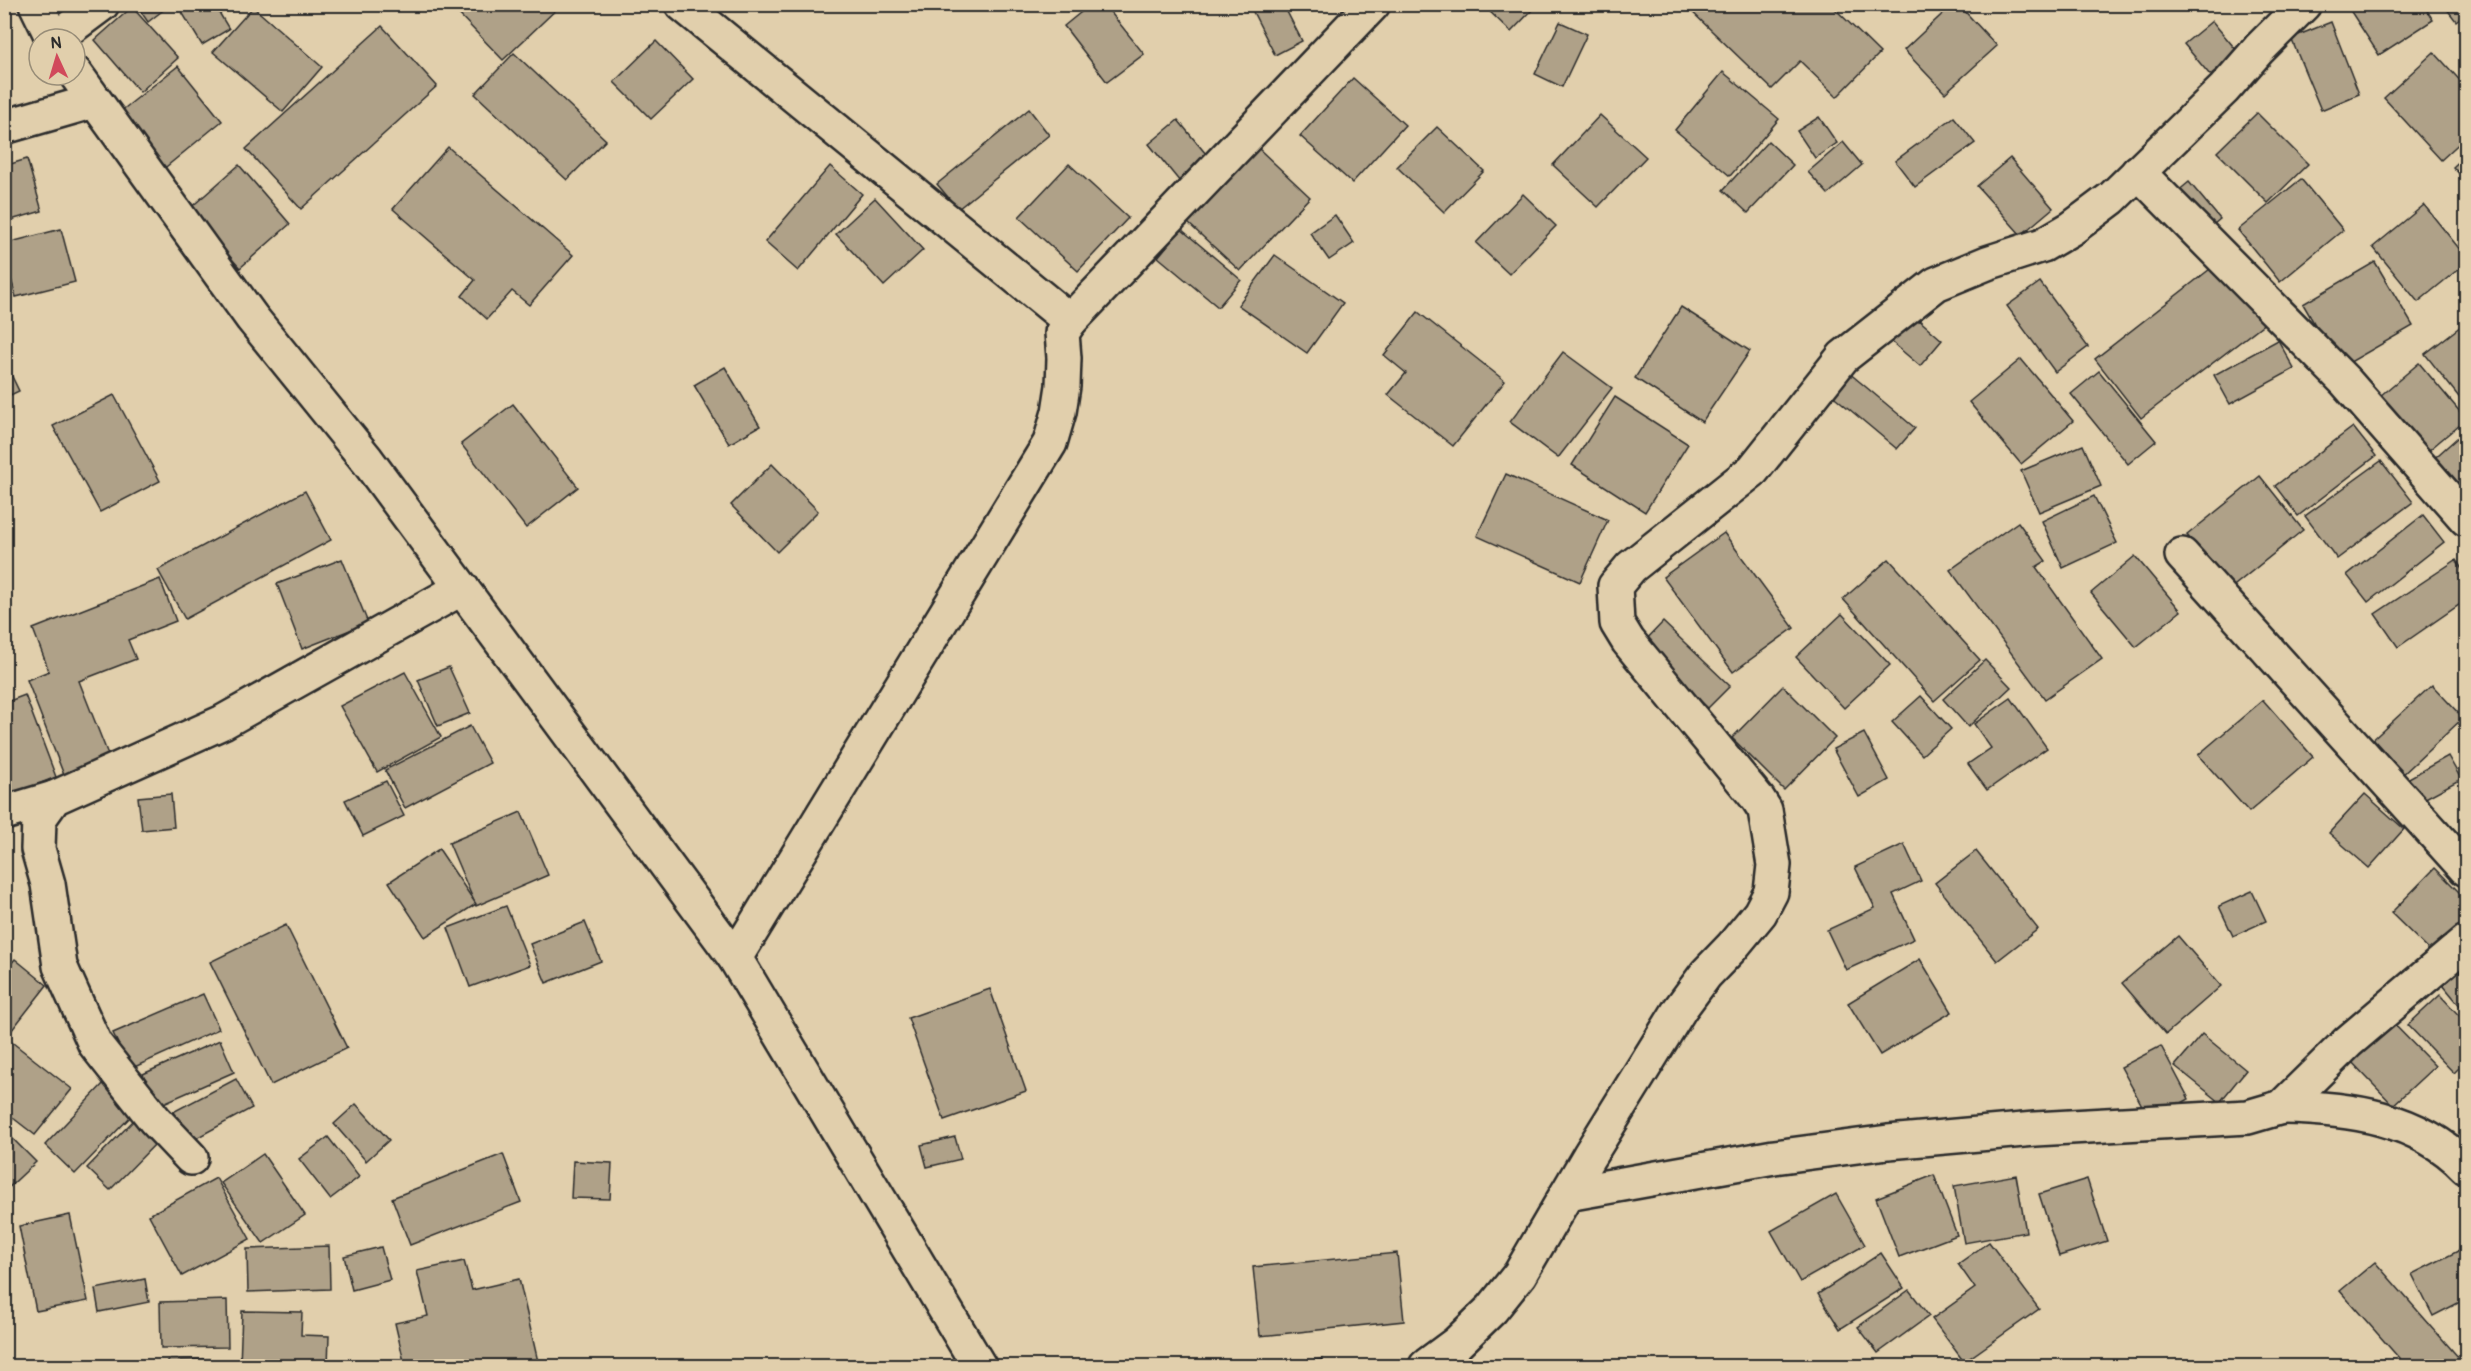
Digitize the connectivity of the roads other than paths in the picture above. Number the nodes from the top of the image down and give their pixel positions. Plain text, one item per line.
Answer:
1 (36, 4) edge
2 (102, 4) edge
3 (682, 4) edge
4 (1373, 4) edge
5 (2304, 4) edge
6 (48, 27) edge
7 (70, 27) edge
8 (84, 87) edge
9 (94, 101) junction
10 (4, 127) edge
11 (2138, 172) junction
12 (1070, 321) junction
13 (2466, 519) edge
14 (2182, 555) dead end
15 (462, 588) junction
16 (54, 798) junction
17 (4, 813) edge
18 (2466, 869) edge
19 (2466, 942) edge
20 (735, 958) junction
21 (2282, 1107) junction
22 (191, 1158) dead end
23 (2466, 1167) edge
24 (1567, 1194) junction
25 (978, 1366) edge
26 (1426, 1366) edge

1 - 6 street
2 - 7 street
3 - 12 street
4 - 12 street
5 - 11 street
8 - 9 street
9 - 10 street
9 - 15 street
11 - 13 street
11 - 24 street
12 - 20 street
14 - 18 street
15 - 16 street
15 - 20 street
16 - 17 street
16 - 22 street
19 - 21 street
20 - 25 street
21 - 23 street
21 - 24 street
24 - 26 street

